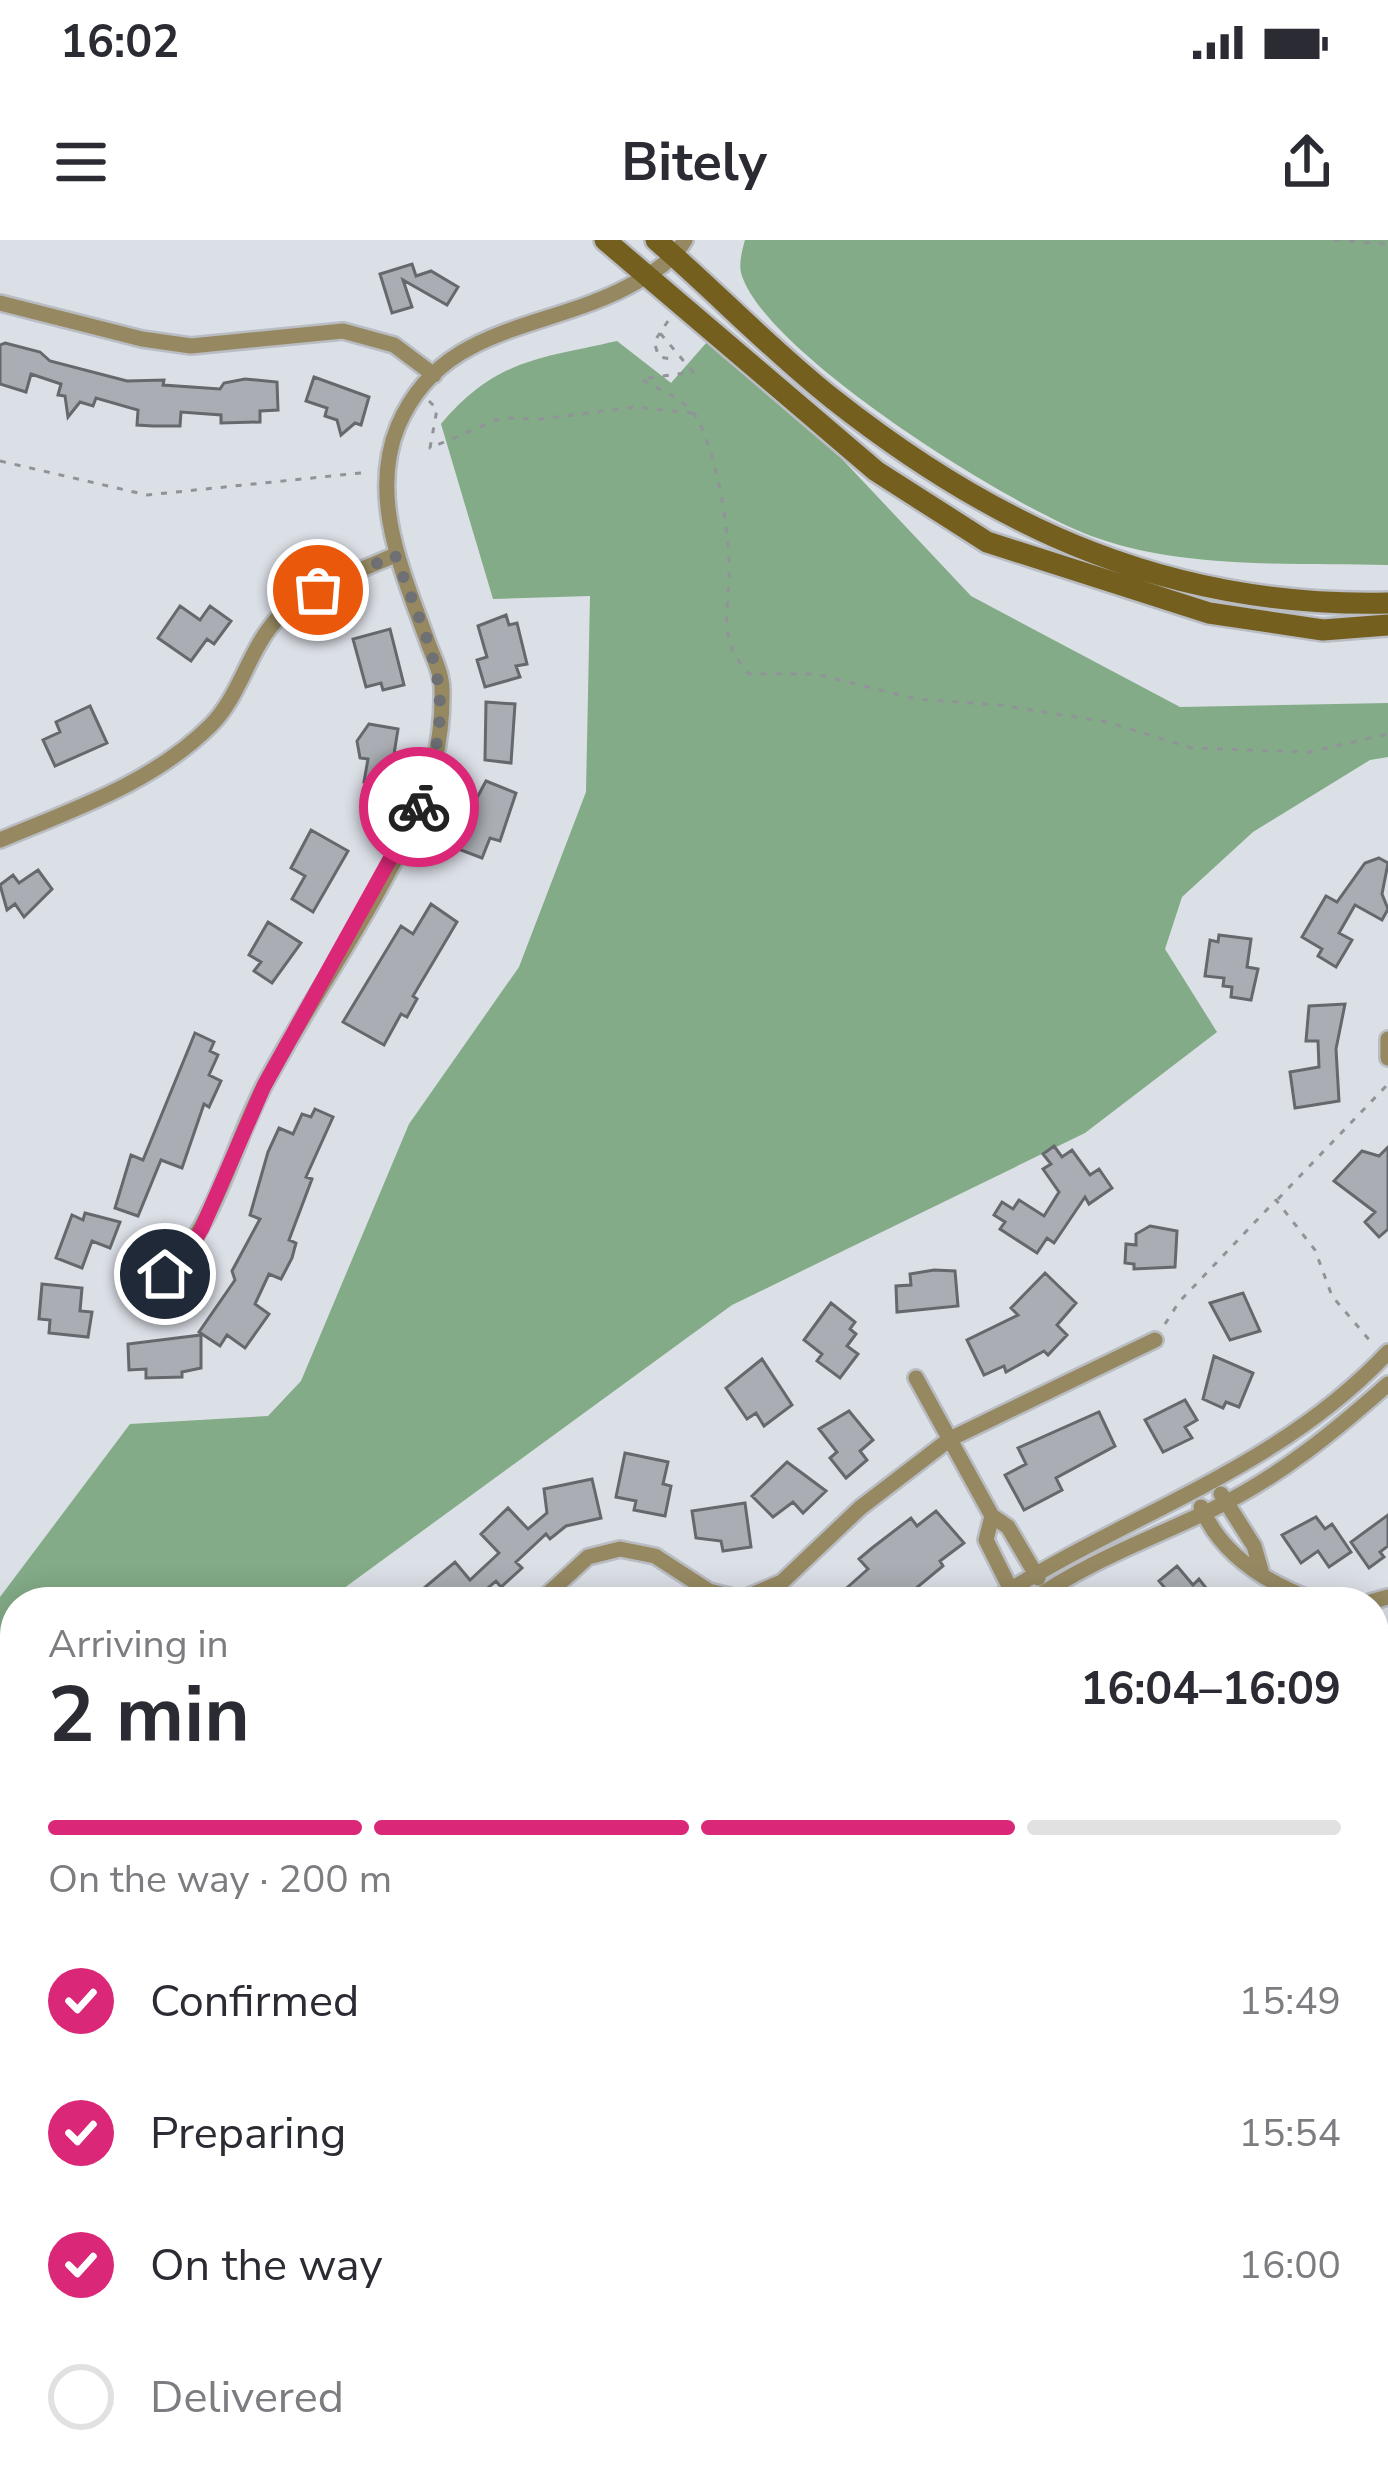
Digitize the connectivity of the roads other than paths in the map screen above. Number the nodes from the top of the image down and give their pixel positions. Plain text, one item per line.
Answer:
1 (605, 240) edge
2 (656, 240) edge
3 (680, 248) edge
4 (646, 276) junction
5 (0, 303) edge
6 (434, 374) junction
7 (395, 555) junction
8 (1388, 603) edge
9 (1388, 625) edge
10 (0, 840) edge
11 (1388, 1039) edge
12 (1388, 1058) edge
13 (165, 1274) dead end
14 (1155, 1340) road end
15 (1386, 1354) edge
16 (916, 1378) dead end
17 (1388, 1384) edge
18 (950, 1439) junction
19 (1216, 1483) junction
20 (1196, 1492) junction
21 (1225, 1503) junction
22 (1203, 1514) junction
23 (992, 1516) junction
24 (1262, 1570) junction
25 (1035, 1573) junction
26 (555, 1587) edge
27 (702, 1587) edge
28 (770, 1587) edge
29 (1010, 1587) edge
30 (1022, 1587) edge
31 (1043, 1587) edge
32 (1056, 1587) edge
33 (1280, 1587) edge

1 - 4 street
2 - 3 street
3 - 4 street
3 - 8 street
4 - 6 street
4 - 9 street
5 - 6 street
6 - 7 street
7 - 10 street
7 - 13 street
11 - 12 street
14 - 18 street
15 - 19 street
16 - 18 street
17 - 21 street
18 - 23 street
18 - 28 street
19 - 20 street
19 - 21 street
20 - 22 street
20 - 25 street
21 - 22 street
21 - 24 street
22 - 24 street
22 - 32 street
23 - 25 street
23 - 29 street
24 - 33 street
25 - 30 street
25 - 31 street
26 - 27 street

